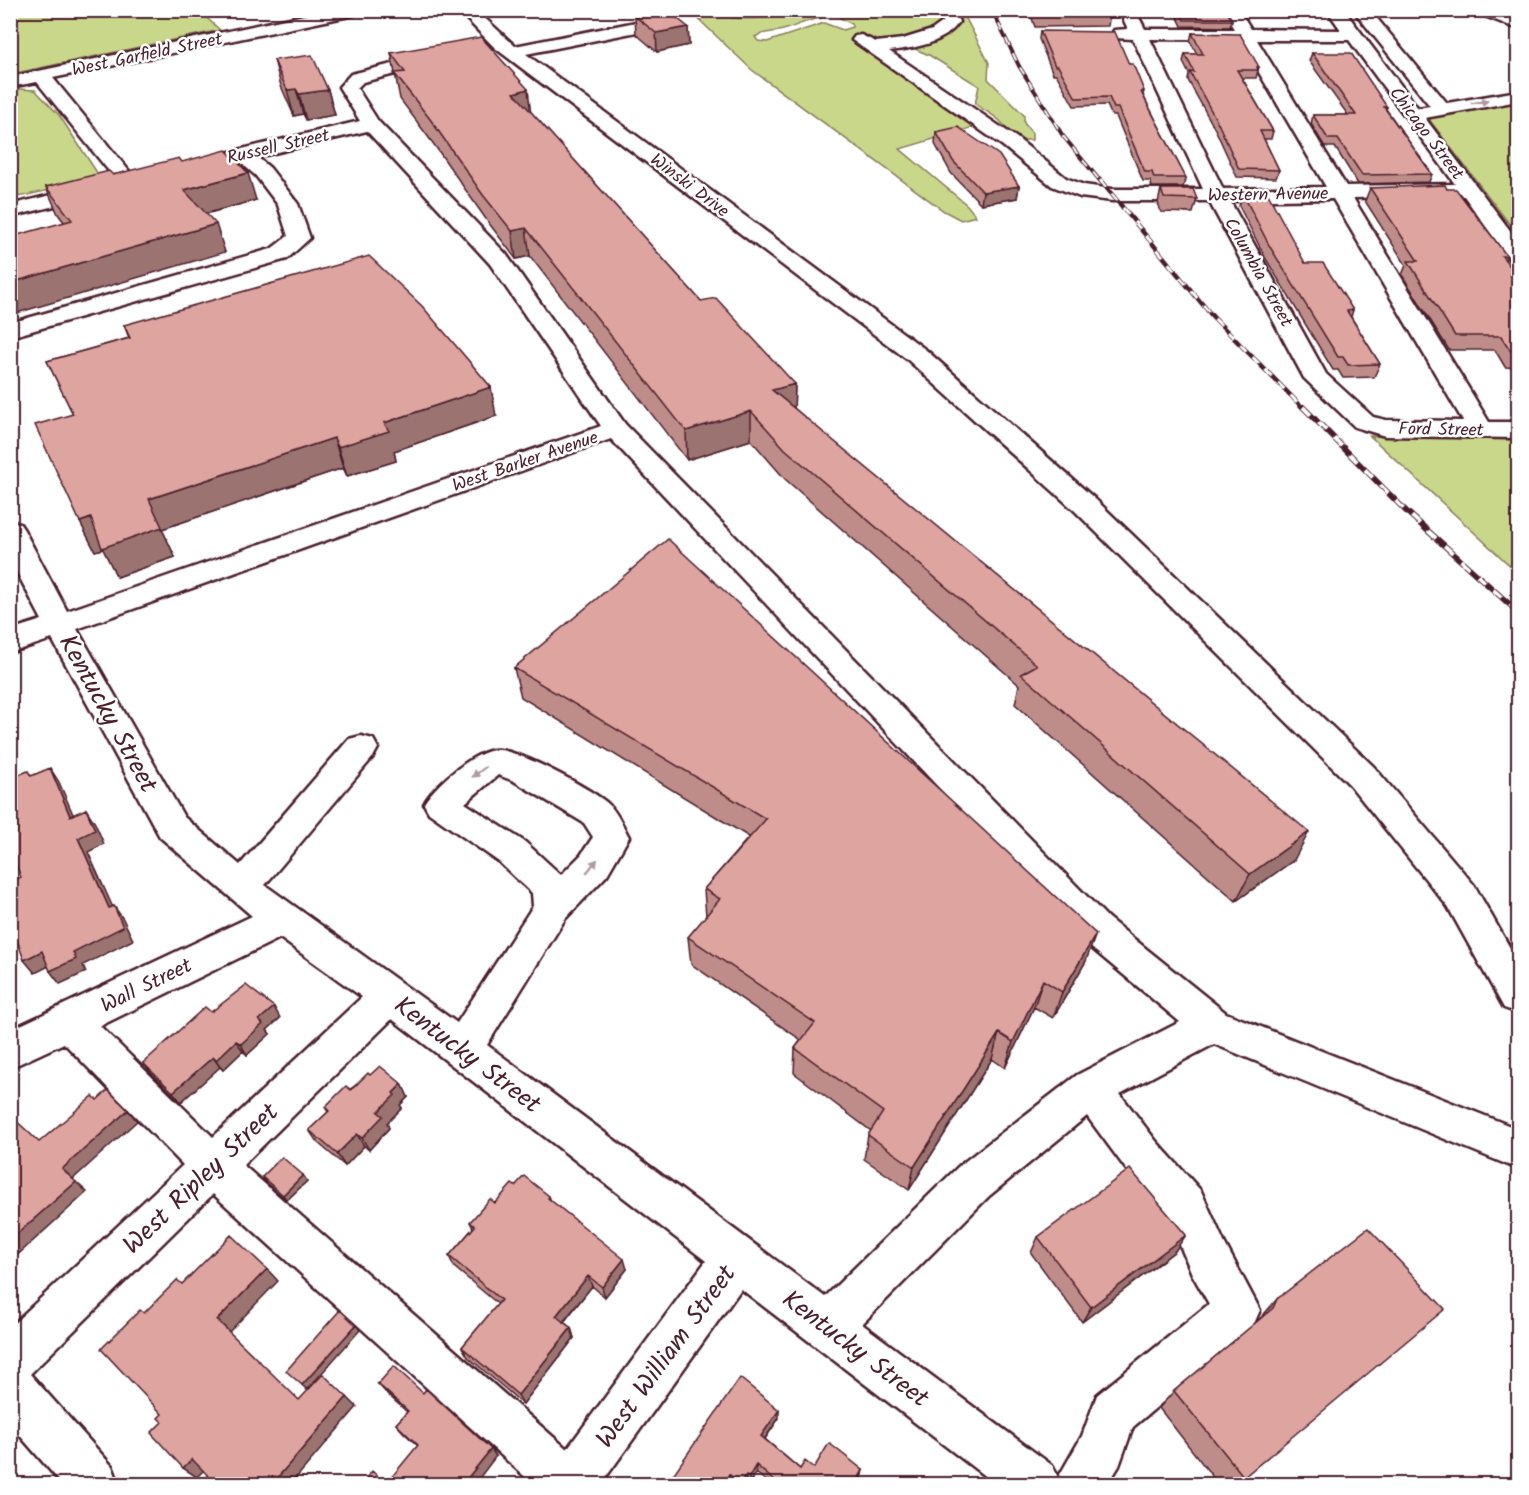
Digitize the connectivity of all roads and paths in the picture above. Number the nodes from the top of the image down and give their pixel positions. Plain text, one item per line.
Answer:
1 (354, 10) edge
2 (466, 10) edge
3 (946, 10) edge
4 (1127, 10) edge
5 (1231, 10) edge
6 (1335, 10) edge
7 (1362, 10) edge
8 (1483, 10) edge
9 (1505, 10) edge
10 (1518, 15) edge
11 (1518, 24) edge
12 (646, 25) edge
13 (1103, 33) edge
14 (1138, 34) junction
15 (1245, 34) junction
16 (1354, 35) junction
17 (498, 48) junction
18 (459, 54) edge
19 (42, 76) junction
20 (10, 82) edge
21 (1518, 96) edge
22 (1442, 109) junction
23 (1413, 114) junction
24 (371, 124) junction
25 (242, 154) junction
26 (208, 163) edge
27 (151, 177) edge
28 (128, 182) junction
29 (1470, 190) junction
30 (1338, 193) junction
31 (1216, 195) junction
32 (10, 211) edge
33 (1518, 255) edge
34 (10, 330) edge
35 (1364, 422) joint
36 (616, 429) junction
37 (1480, 429) junction
38 (1518, 430) edge
39 (10, 530) edge
40 (59, 624) junction
41 (10, 642) edge
42 (361, 748) dead end
43 (242, 887) junction
44 (552, 908) junction
45 (282, 919) junction
46 (390, 995) junction
47 (1518, 996) edge
48 (69, 1022) junction
49 (1212, 1025) junction
50 (462, 1049) junction
51 (10, 1050) edge
52 (1091, 1088) junction
53 (1518, 1149) edge
54 (213, 1166) junction
55 (737, 1257) junction
56 (828, 1326) junction
57 (10, 1360) edge
58 (10, 1387) edge
59 (94, 1485) edge
60 (570, 1485) edge
61 (1035, 1485) edge
62 (1080, 1485) edge

1 - 19 street, West Garfield Street
2 - 17 street, Winski Drive
3 - 31 street, Western Avenue
4 - 14 street, Columbia Street
5 - 15 street
6 - 16 street, Chicago Street
7 - 22 street
8 - 11 street
9 - 10 street
12 - 17 street
13 - 14 street
14 - 15 street
14 - 31 street, Columbia Street
15 - 16 street
15 - 30 street
16 - 23 street, Chicago Street
17 - 47 street, Winski Drive
18 - 24 street, West Barker Avenue
19 - 20 street, West Garfield Street
19 - 28 street
22 -> 21 street
22 - 23 street
23 - 29 street, Chicago Street
24 - 25 street, Russell Street
24 - 36 street, West Barker Avenue
25 - 26 street, Russell Street
25 - 34 street
27 - 28 street
28 - 32 street
29 - 30 street, Western Avenue
29 - 33 street, Chicago Street
30 - 31 street, Western Avenue
30 - 37 street
31 - 35 street, Columbia Street
35 - 37 street, Ford Street
36 - 40 street, West Barker Avenue
36 - 49 street
37 - 38 street, Ford Street
39 - 40 street, Kentucky Street
40 - 41 street, West Barker Avenue
40 - 43 street, Kentucky Street
42 - 43 street
43 - 45 street, Kentucky Street
44 -> 44 street
44 - 50 street
45 - 46 street, Kentucky Street
45 - 48 street, Wall Street
46 - 50 street, Kentucky Street
46 - 54 street, West Ripley Street
48 - 51 street, Wall Street
48 - 54 street
49 - 52 street
49 - 53 street
50 - 55 street, Kentucky Street
52 - 56 street
52 - 62 street
54 - 57 street, West Ripley Street
54 - 60 street
55 - 56 street, Kentucky Street
55 - 60 street, West William Street
56 - 61 street, Kentucky Street
58 - 59 street

